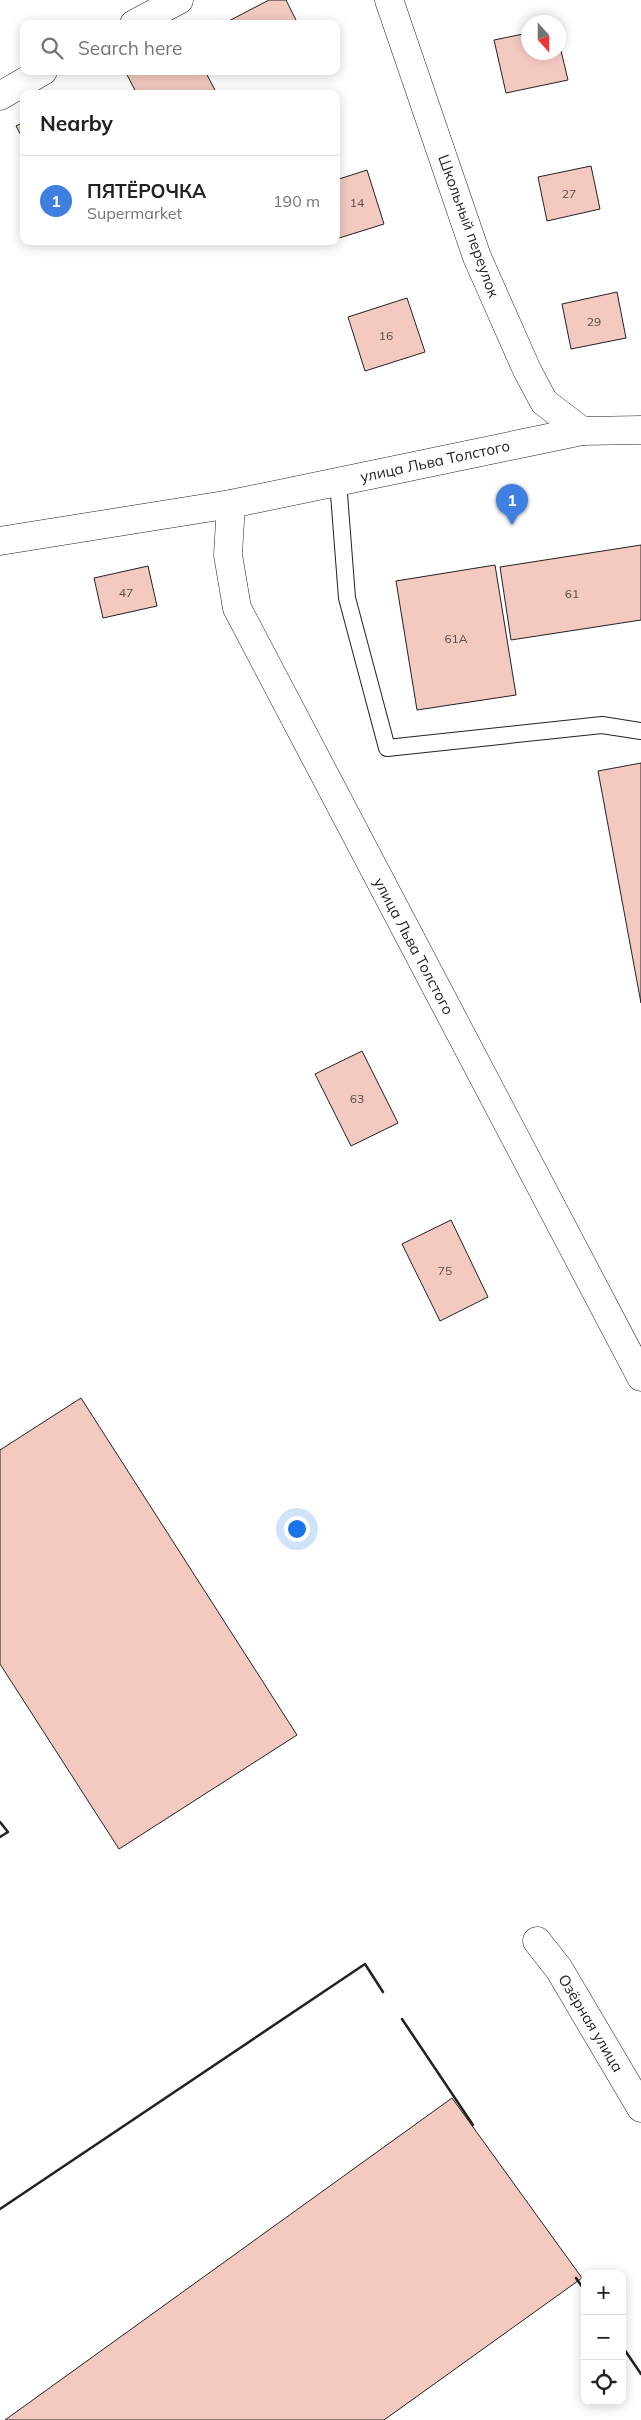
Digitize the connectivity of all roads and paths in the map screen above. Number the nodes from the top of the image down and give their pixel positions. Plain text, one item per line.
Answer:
1 (179, 0) edge
2 (390, 0) edge
3 (142, 20) edge
4 (36, 75) edge
5 (0, 96) edge
6 (641, 430) edge
7 (582, 431) junction
8 (338, 481) junction
9 (231, 504) junction
10 (0, 541) edge
11 (641, 719) edge
12 (602, 725) junction
13 (641, 731) edge
14 (641, 1377) edge
15 (537, 1941) dead end
16 (641, 2108) edge

1 - 3 street
2 - 7 street, Школьный переулок
4 - 5 street
6 - 7 street, улица Льва Толстого
7 - 8 street, улица Льва Толстого
8 - 9 street, улица Льва Толстого
8 - 12 lane
9 - 10 street, улица Льва Толстого
9 - 14 street, улица Льва Толстого
11 - 12 lane
12 - 13 lane
15 - 16 street, Озёрная улица

